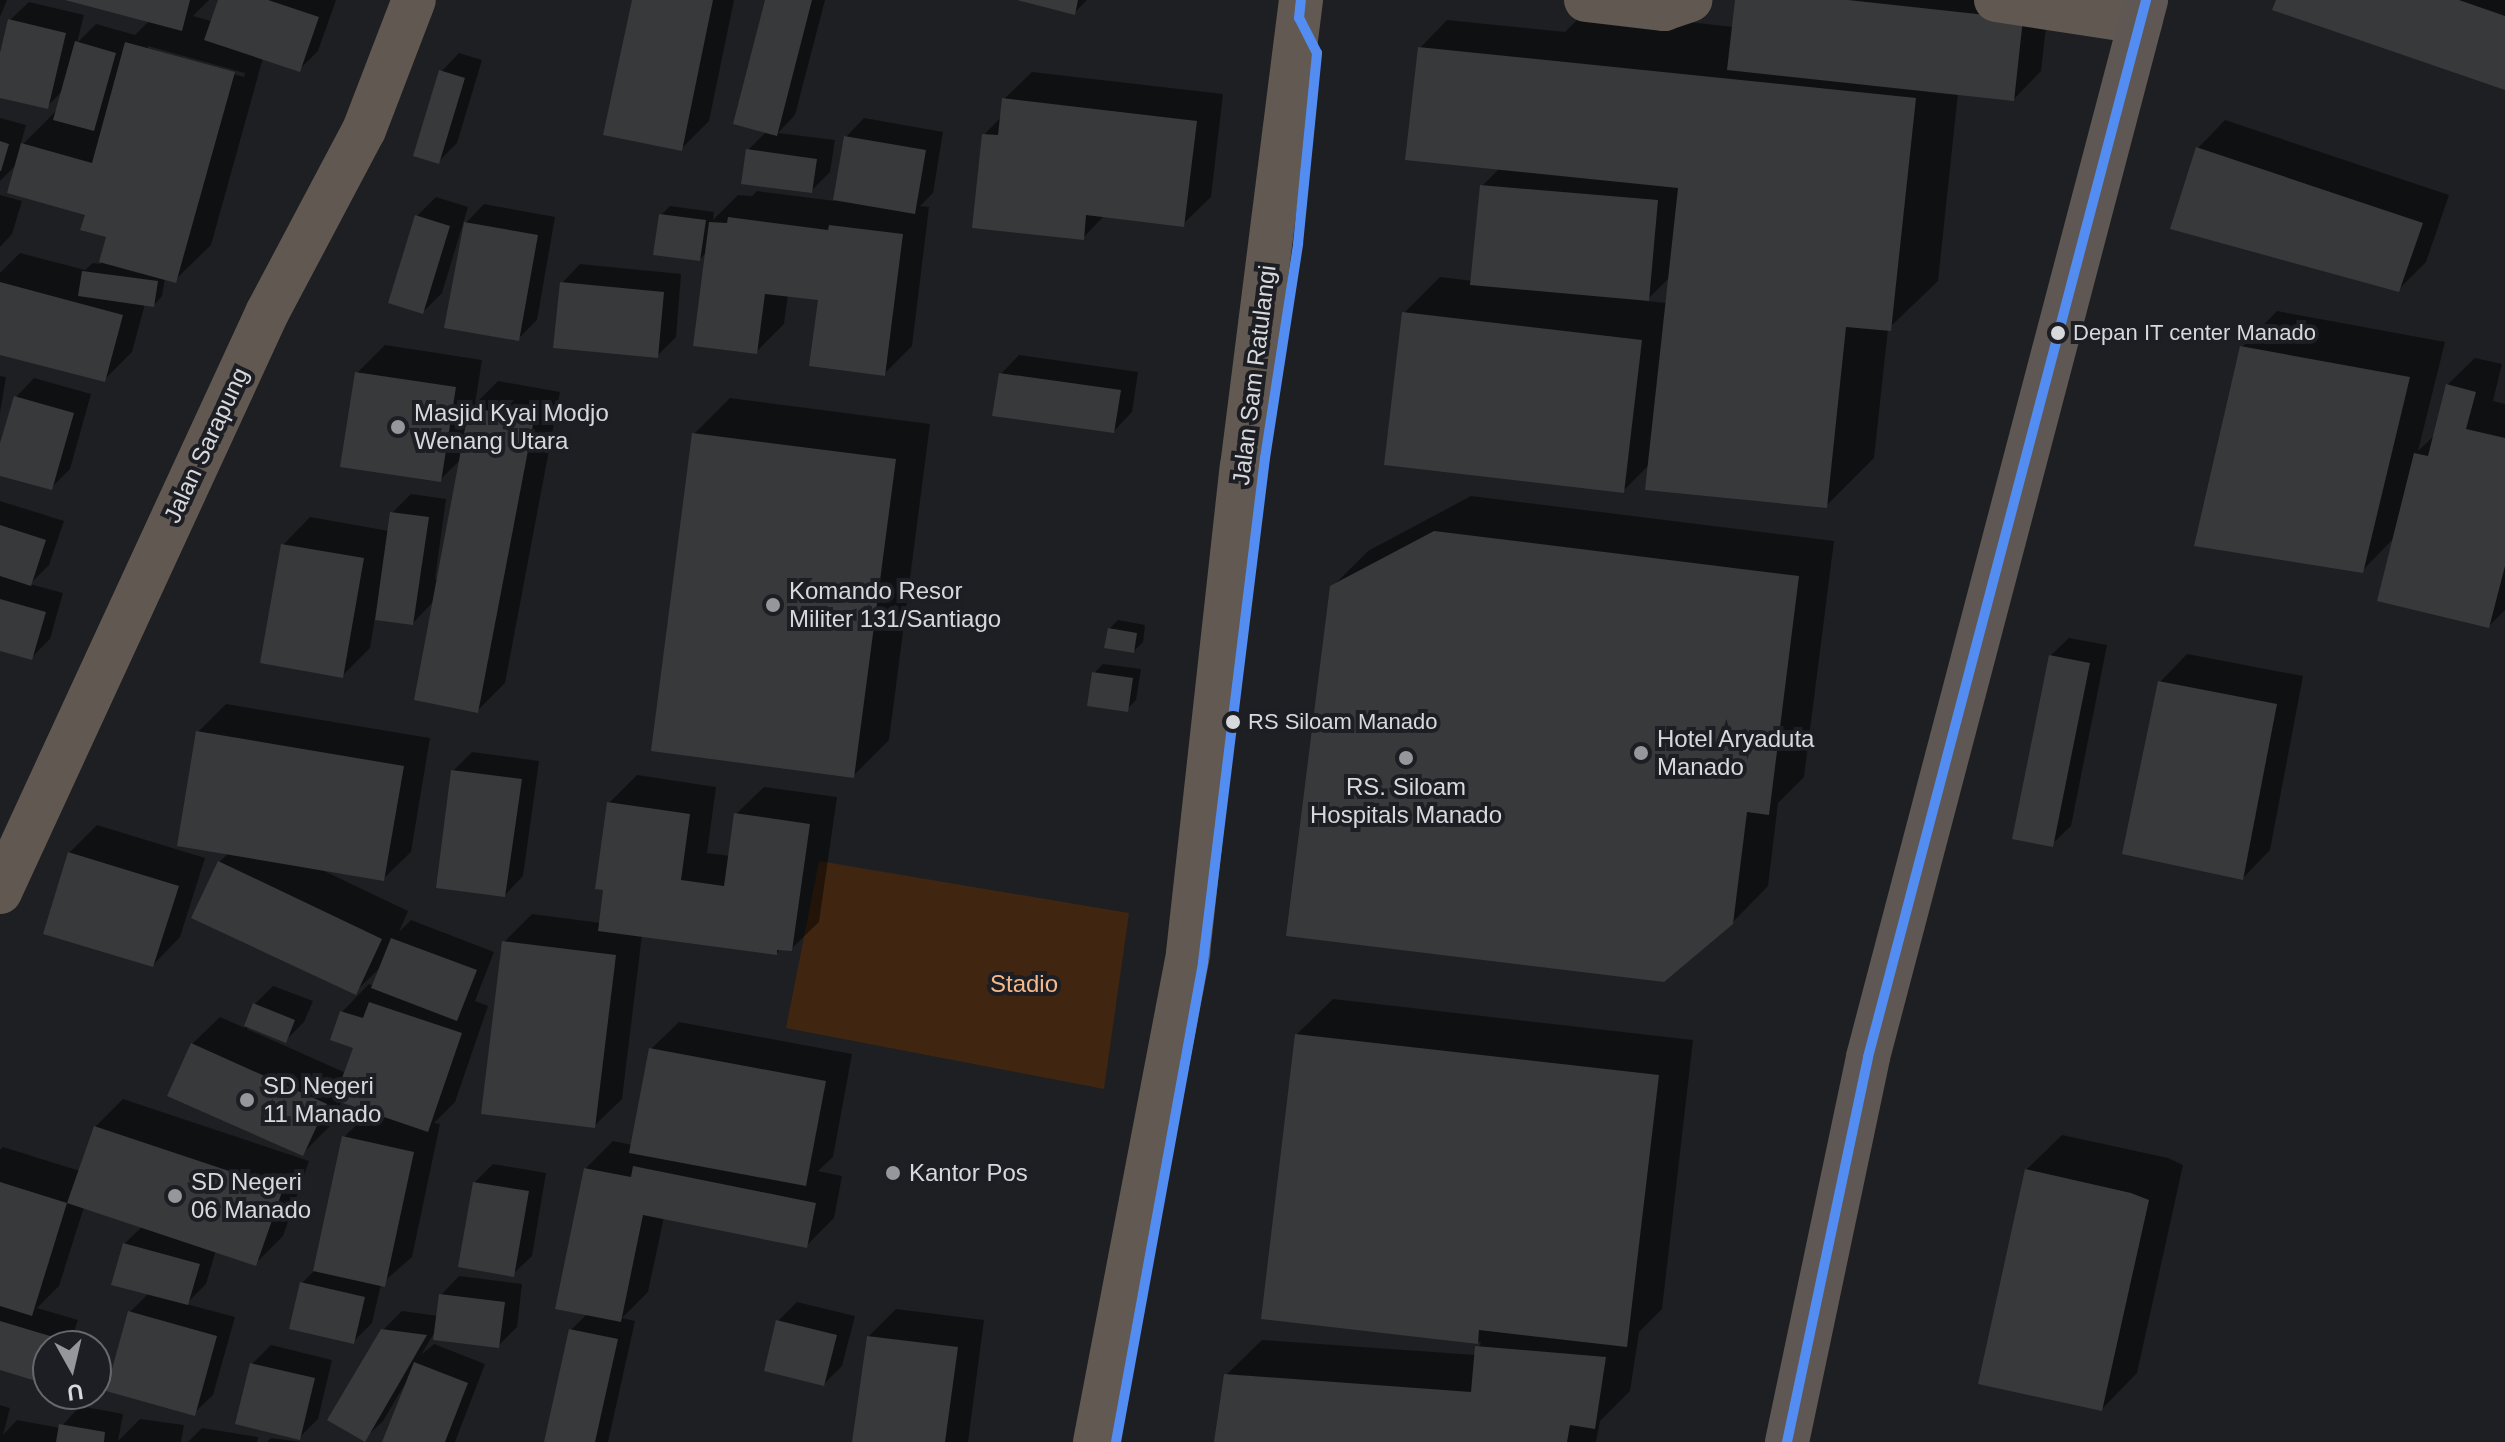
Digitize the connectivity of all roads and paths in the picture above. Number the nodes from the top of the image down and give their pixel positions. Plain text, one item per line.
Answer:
1 (414, 0) edge
2 (1586, 0) edge
3 (1690, 0) edge
4 (1996, 0) edge
5 (1300, 9) edge
6 (2143, 11) edge
7 (0, 892) edge
8 (1203, 899) junction
9 (1095, 1442) edge
10 (1116, 1442) edge
11 (1787, 1442) edge

1 - 7 street, Jalan Sarapung
2 - 3 street
4 - 6 street
5 - 8 main road, Jalan Sam Ratulangi
6 - 11 highway
8 - 9 main road, Jalan Sam Ratulangi
8 - 10 main road, Jalan Sam Ratulangi

